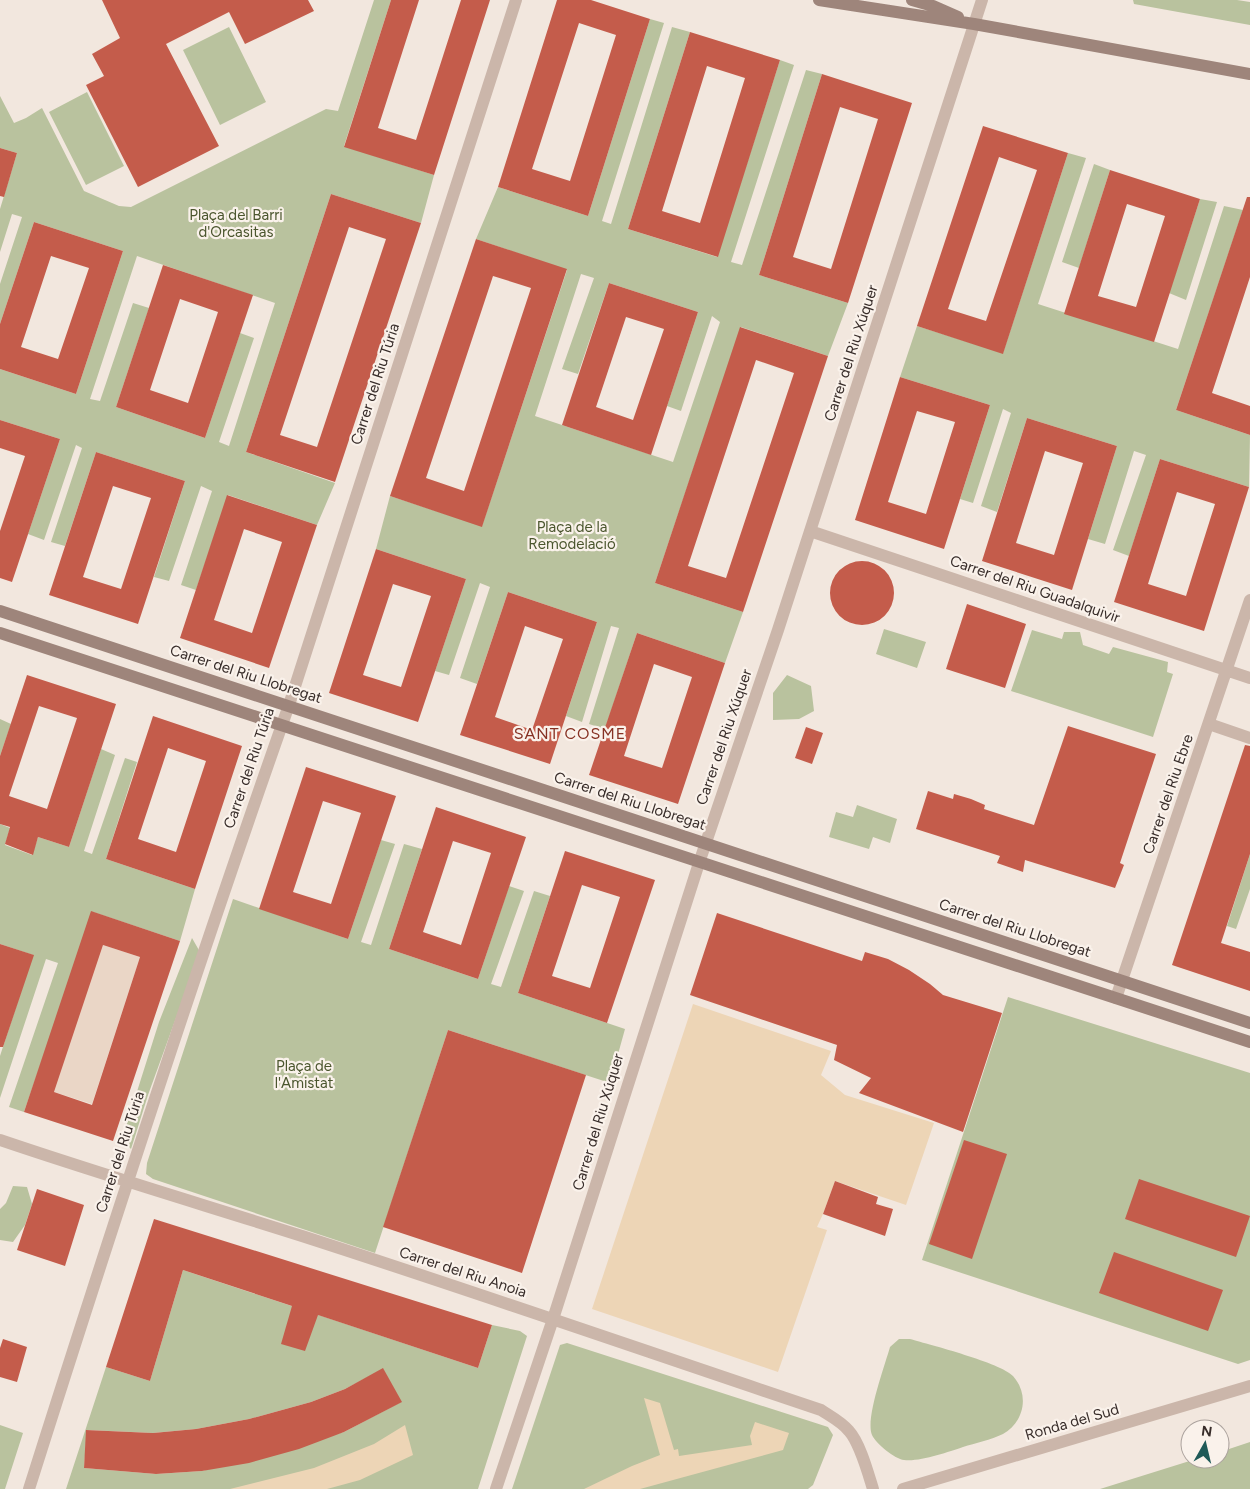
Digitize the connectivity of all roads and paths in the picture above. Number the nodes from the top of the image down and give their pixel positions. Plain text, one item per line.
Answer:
1 (516, 0) edge
2 (819, 0) edge
3 (912, 0) edge
4 (982, 0) edge
5 (974, 24) junction
6 (1250, 74) edge
7 (810, 531) junction
8 (1250, 600) edge
9 (0, 611) edge
10 (0, 633) edge
11 (1227, 671) junction
12 (1250, 678) edge
13 (289, 705) junction
14 (282, 724) junction
15 (1209, 724) junction
16 (1250, 738) edge
17 (705, 844) junction
18 (699, 862) junction
19 (1122, 981) junction
20 (1116, 998) junction
21 (1250, 1023) edge
22 (1250, 1042) edge
23 (0, 1140) edge
24 (126, 1182) junction
25 (553, 1319) junction
26 (1250, 1386) edge
27 (29, 1489) edge
28 (496, 1489) edge
29 (873, 1489) edge
30 (902, 1489) edge

1 - 13 street, Carrer del Riu Túria
2 - 5 street
3 - 5 street
4 - 5 street, Carrer del Riu Xúquer
5 - 6 street
5 - 7 street, Carrer del Riu Xúquer
7 - 11 street, Carrer del Riu Guadalquivir
7 - 17 street, Carrer del Riu Xúquer
8 - 11 street, Carrer del Riu Ebre
9 - 13 street, Carrer del Riu Llobregat
10 - 14 street
11 - 12 street, Carrer del Riu Guadalquivir
11 - 15 street, Carrer del Riu Ebre
13 - 14 street, Carrer del Riu Túria
13 - 17 street, Carrer del Riu Llobregat
14 - 18 street
14 - 24 street, Carrer del Riu Túria
15 - 16 street
15 - 19 street, Carrer del Riu Ebre
17 - 18 street, Carrer del Riu Xúquer
17 - 19 street, Carrer del Riu Llobregat
18 - 20 street
18 - 25 street, Carrer del Riu Xúquer
19 - 20 street, Carrer del Riu Ebre
19 - 21 street, Carrer del Riu Llobregat
20 - 22 street
23 - 24 street, Carrer del Riu Anoia
24 - 25 street, Carrer del Riu Anoia
24 - 27 street, Carrer del Riu Túria
25 - 28 street, Carrer del Riu Xúquer
25 - 29 street, Carrer del Riu Anoia
26 - 30 street, Ronda del Sud

